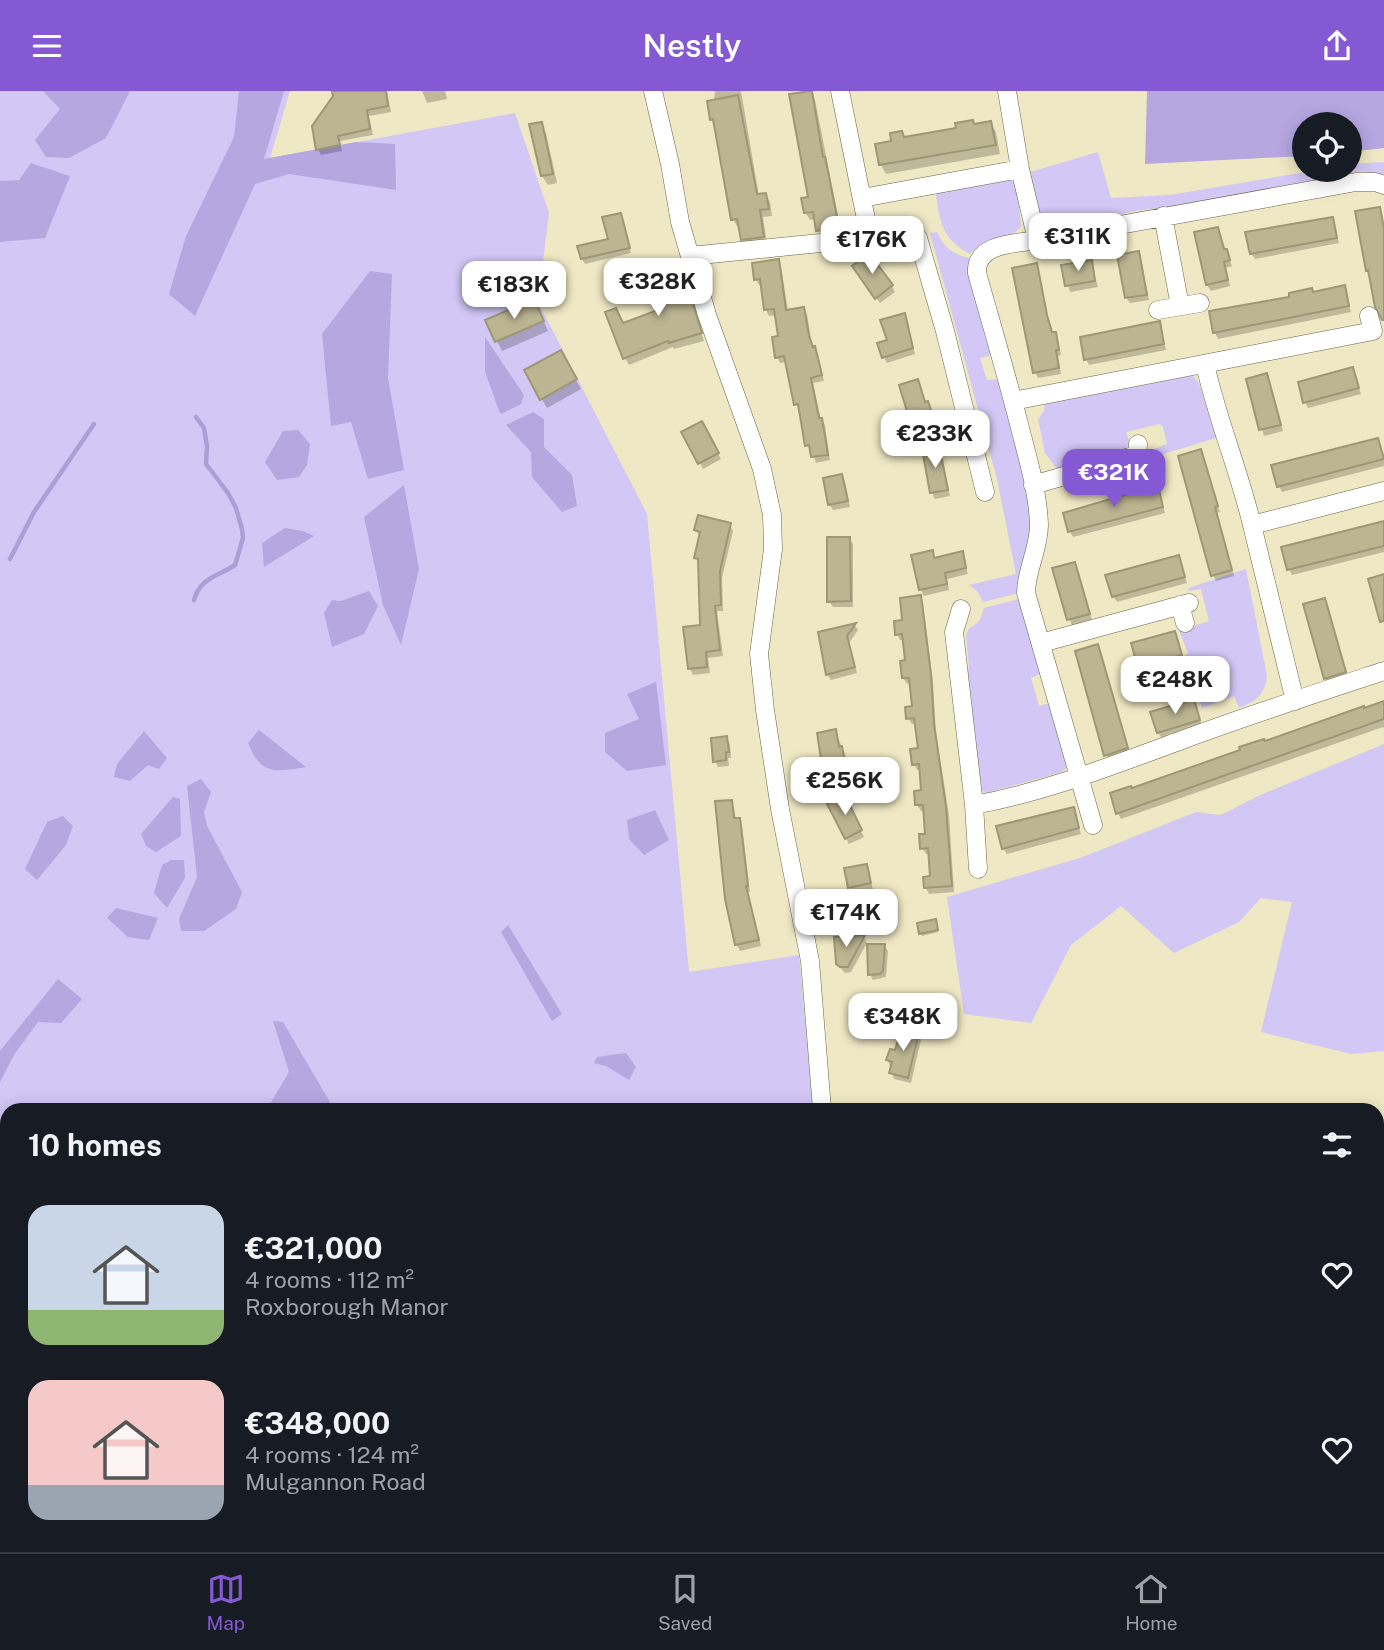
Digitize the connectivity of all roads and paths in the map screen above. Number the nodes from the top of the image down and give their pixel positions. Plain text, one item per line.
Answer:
1 (653, 91) edge
2 (840, 91) edge
3 (1007, 91) edge
4 (1020, 169) junction
5 (1384, 185) edge
6 (862, 198) junction
7 (1163, 216) junction
8 (867, 224) dead end
9 (1037, 240) junction
10 (690, 256) junction
11 (1200, 303) dead end
12 (1180, 306) junction
13 (1158, 310) dead end
14 (1369, 316) dead end
15 (1205, 364) junction
16 (1013, 401) junction
17 (1138, 444) dead end
18 (1032, 485) junction
19 (1384, 491) edge
20 (985, 492) dead end
21 (1252, 525) junction
22 (961, 609) dead end
23 (1185, 623) dead end
24 (1041, 643) junction
25 (1384, 671) edge
26 (1295, 701) junction
27 (1080, 776) junction
28 (974, 805) junction
29 (1093, 825) dead end
30 (978, 870) dead end
31 (822, 1103) edge

1 - 10 street
2 - 6 street
3 - 4 street
4 - 6 street
4 - 9 street
5 - 7 street
6 - 8 street
7 - 9 street
7 - 12 street
9 - 16 street
10 - 20 street
10 - 31 street
11 - 12 street
12 - 13 street
14 - 15 street
15 - 16 street
15 - 21 street
16 - 18 street
17 - 18 street
18 - 24 street
19 - 21 street
21 - 26 street
22 - 28 street
23 - 24 street
24 - 27 street
25 - 26 street
26 - 27 street
27 - 28 street
27 - 29 street
28 - 30 street

